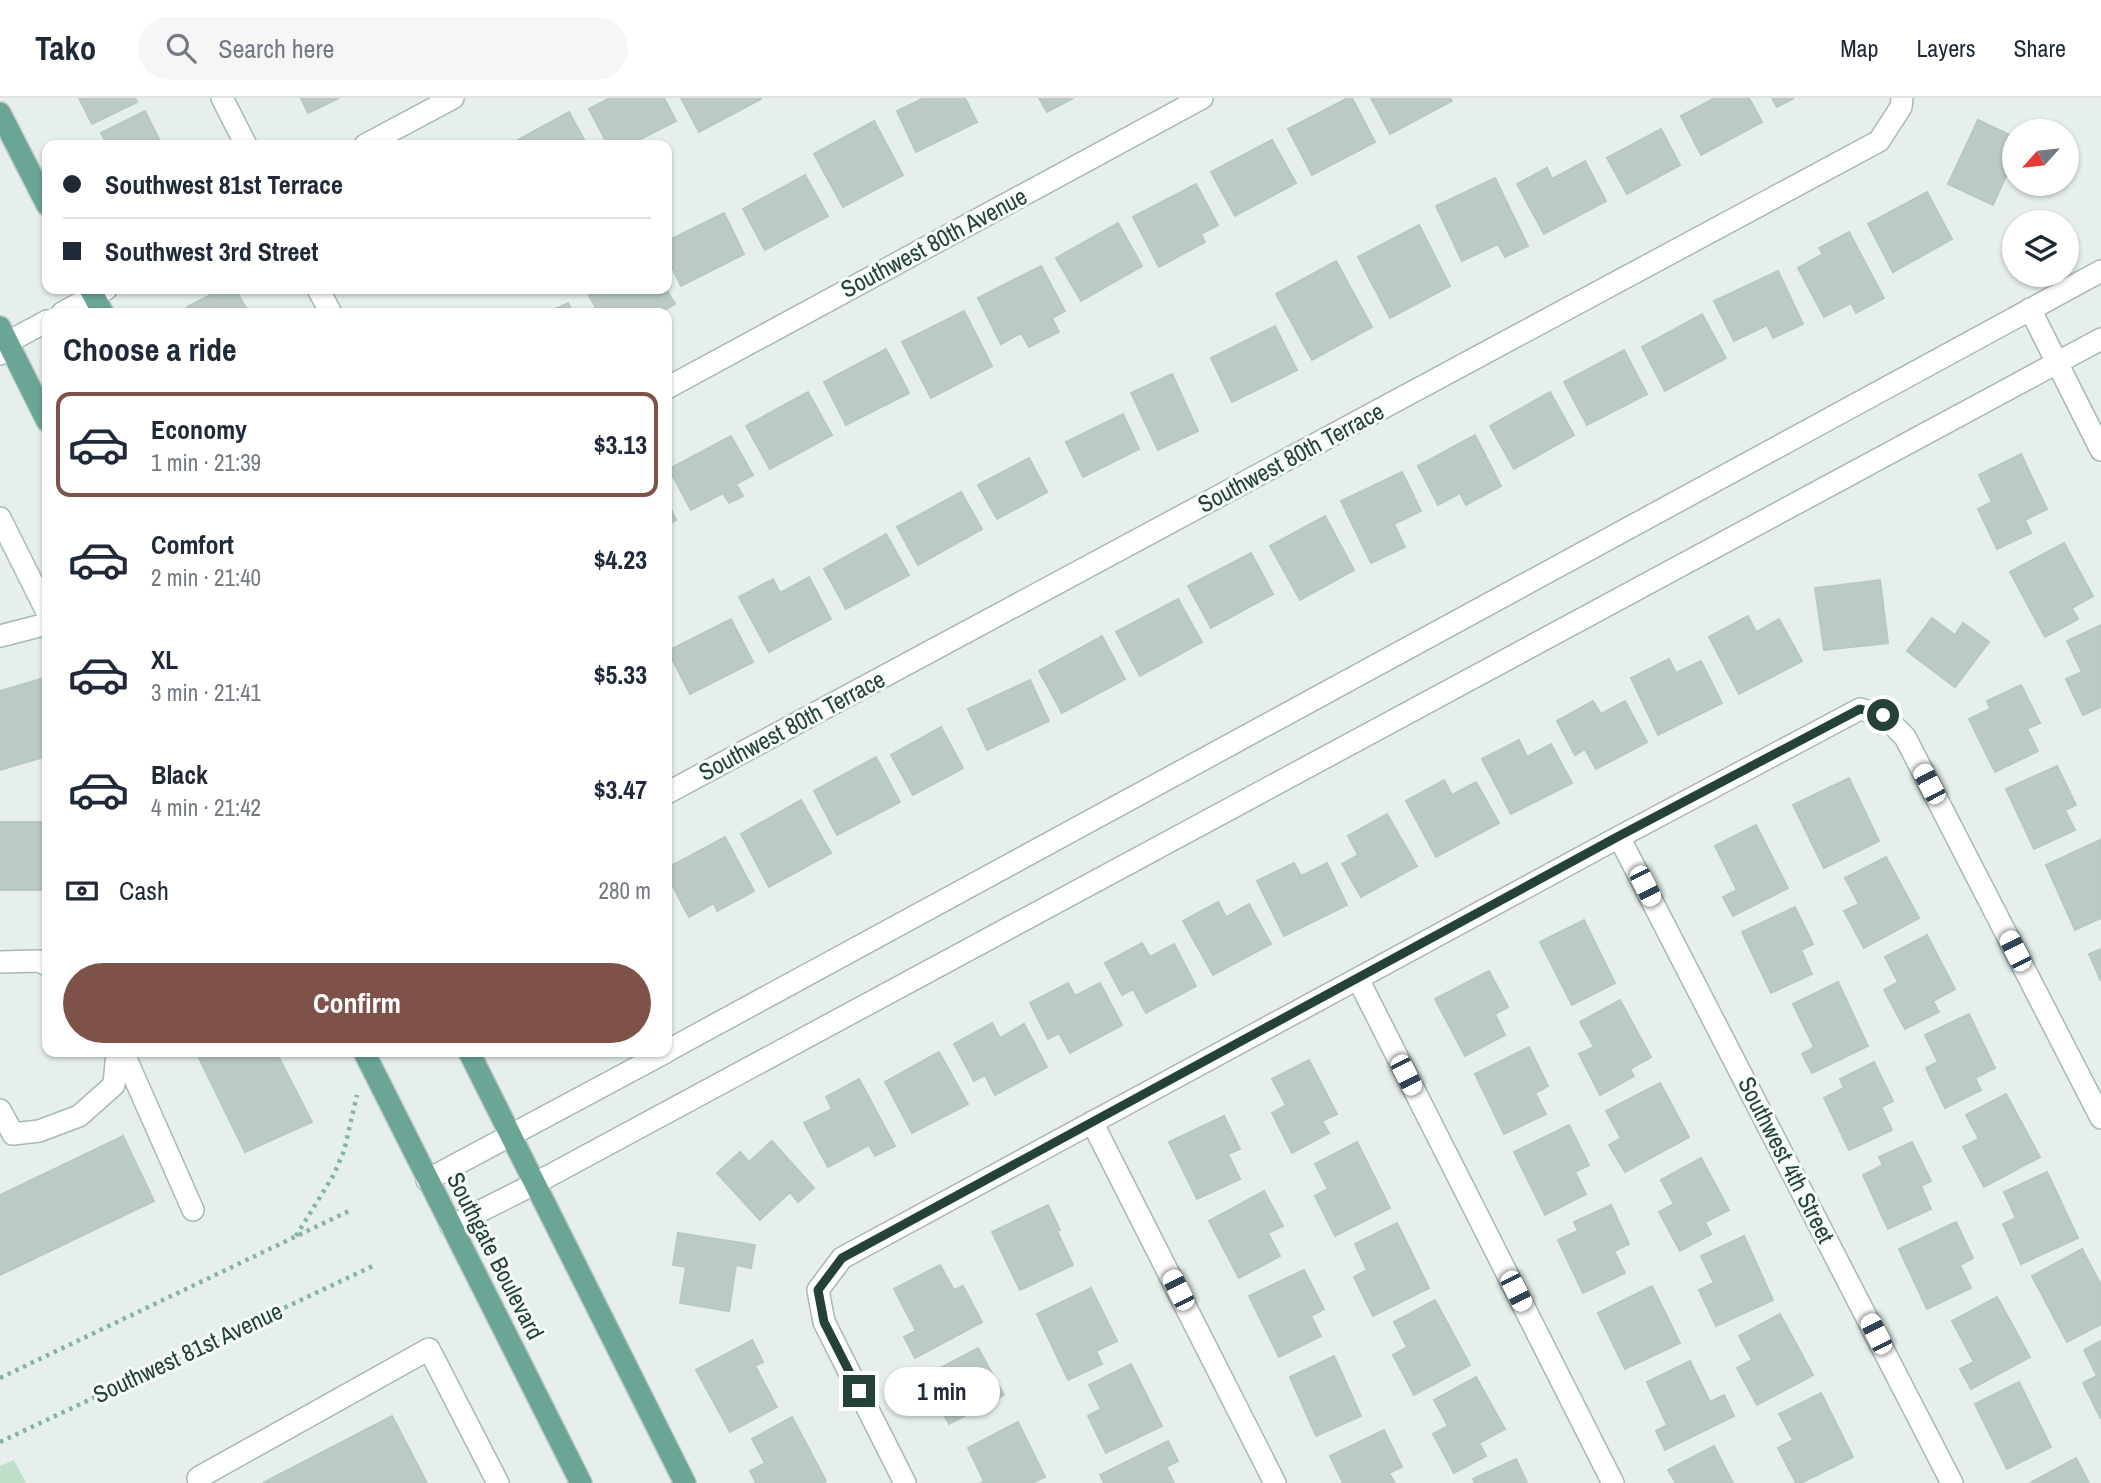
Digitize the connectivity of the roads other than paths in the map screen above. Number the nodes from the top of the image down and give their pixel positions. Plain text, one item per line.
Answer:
1 (222, 98) edge
2 (453, 98) edge
3 (1188, 101) edge
4 (1902, 103) edge
5 (0, 113) edge
6 (243, 140) edge
7 (374, 140) edge
8 (42, 195) edge
9 (2101, 271) edge
10 (98, 297) edge
11 (73, 308) edge
12 (2030, 309) junction
13 (42, 323) edge
14 (2101, 339) edge
15 (2, 341) edge
16 (2057, 362) junction
17 (672, 385) edge
18 (42, 412) edge
19 (2101, 450) edge
20 (0, 517) edge
21 (42, 602) edge
22 (42, 625) edge
23 (0, 636) edge
24 (672, 790) edge
25 (1619, 836) junction
26 (0, 962) edge
27 (42, 962) edge
28 (1357, 979) junction
29 (672, 1049) edge
30 (117, 1057) edge
31 (125, 1057) edge
32 (366, 1057) edge
33 (472, 1057) edge
34 (657, 1057) edge
35 (0, 1110) edge
36 (2101, 1118) edge
37 (1092, 1122) junction
38 (511, 1136) junction
39 (6, 1137) edge
40 (427, 1180) junction
41 (534, 1184) junction
42 (193, 1210) dead end
43 (451, 1226) junction
44 (200, 1483) edge
45 (498, 1483) edge
46 (581, 1483) edge
47 (685, 1483) edge
48 (905, 1483) edge
49 (1275, 1483) edge
50 (1613, 1483) edge
51 (1952, 1483) edge

1 - 6 street
2 - 7 street
3 - 17 street, Southwest 80th Avenue
4 - 24 street, Southwest 80th Terrace
5 - 8 main road
9 - 12 street
10 - 11 street
12 - 16 street
12 - 29 street
13 - 15 street
14 - 16 street
15 - 18 main road
16 - 19 street
16 - 41 street
20 - 21 street
22 - 23 street
25 - 28 street
25 - 36 street
25 - 51 street, Southwest 4th Street
26 - 27 street
28 - 37 street
28 - 50 street
30 - 39 street
31 - 42 street
32 - 40 main road, Southgate Boulevard
33 - 38 main road
34 - 38 street
35 - 39 street
37 - 48 street
37 - 49 street
38 - 40 street
38 - 41 main road
40 - 43 main road, Southgate Boulevard
41 - 43 street
41 - 47 main road
43 - 46 main road, Southgate Boulevard
44 - 45 street

